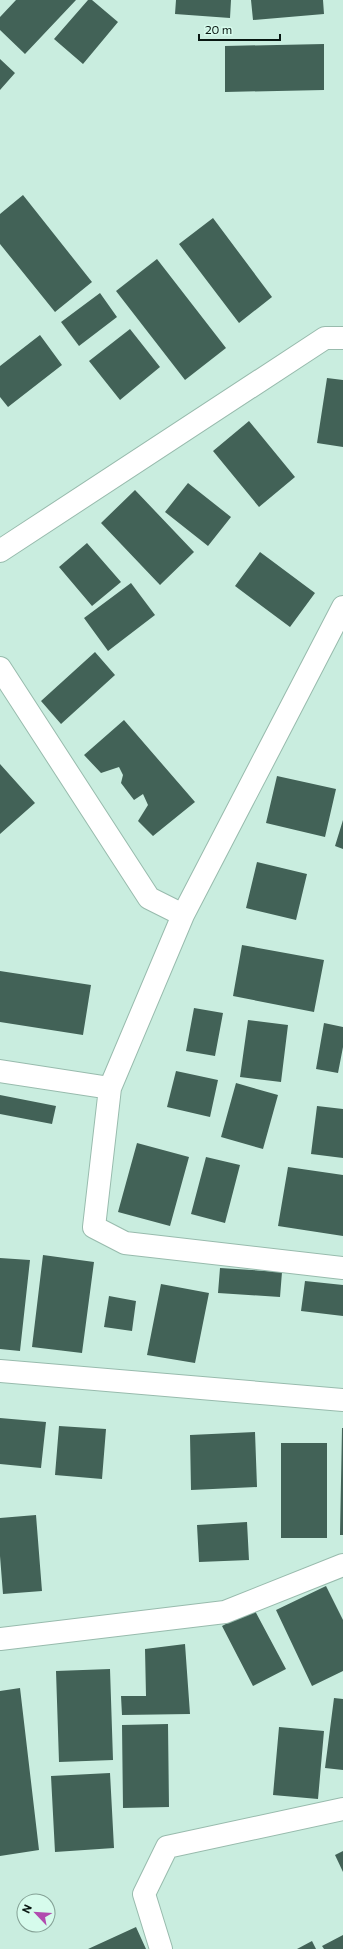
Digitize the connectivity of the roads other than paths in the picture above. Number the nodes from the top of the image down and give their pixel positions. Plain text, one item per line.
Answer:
1 (343, 338) edge
2 (0, 551) edge
3 (343, 607) edge
4 (0, 668) edge
5 (183, 915) junction
6 (0, 1071) edge
7 (110, 1088) junction
8 (343, 1268) edge
9 (0, 1371) edge
10 (343, 1400) edge
11 (343, 1565) edge
12 (0, 1639) edge
13 (343, 1809) edge
14 (161, 1949) edge

1 - 2 street
3 - 5 street
4 - 5 street
5 - 7 street
6 - 7 street
7 - 8 street
9 - 10 street
11 - 12 street
13 - 14 street

